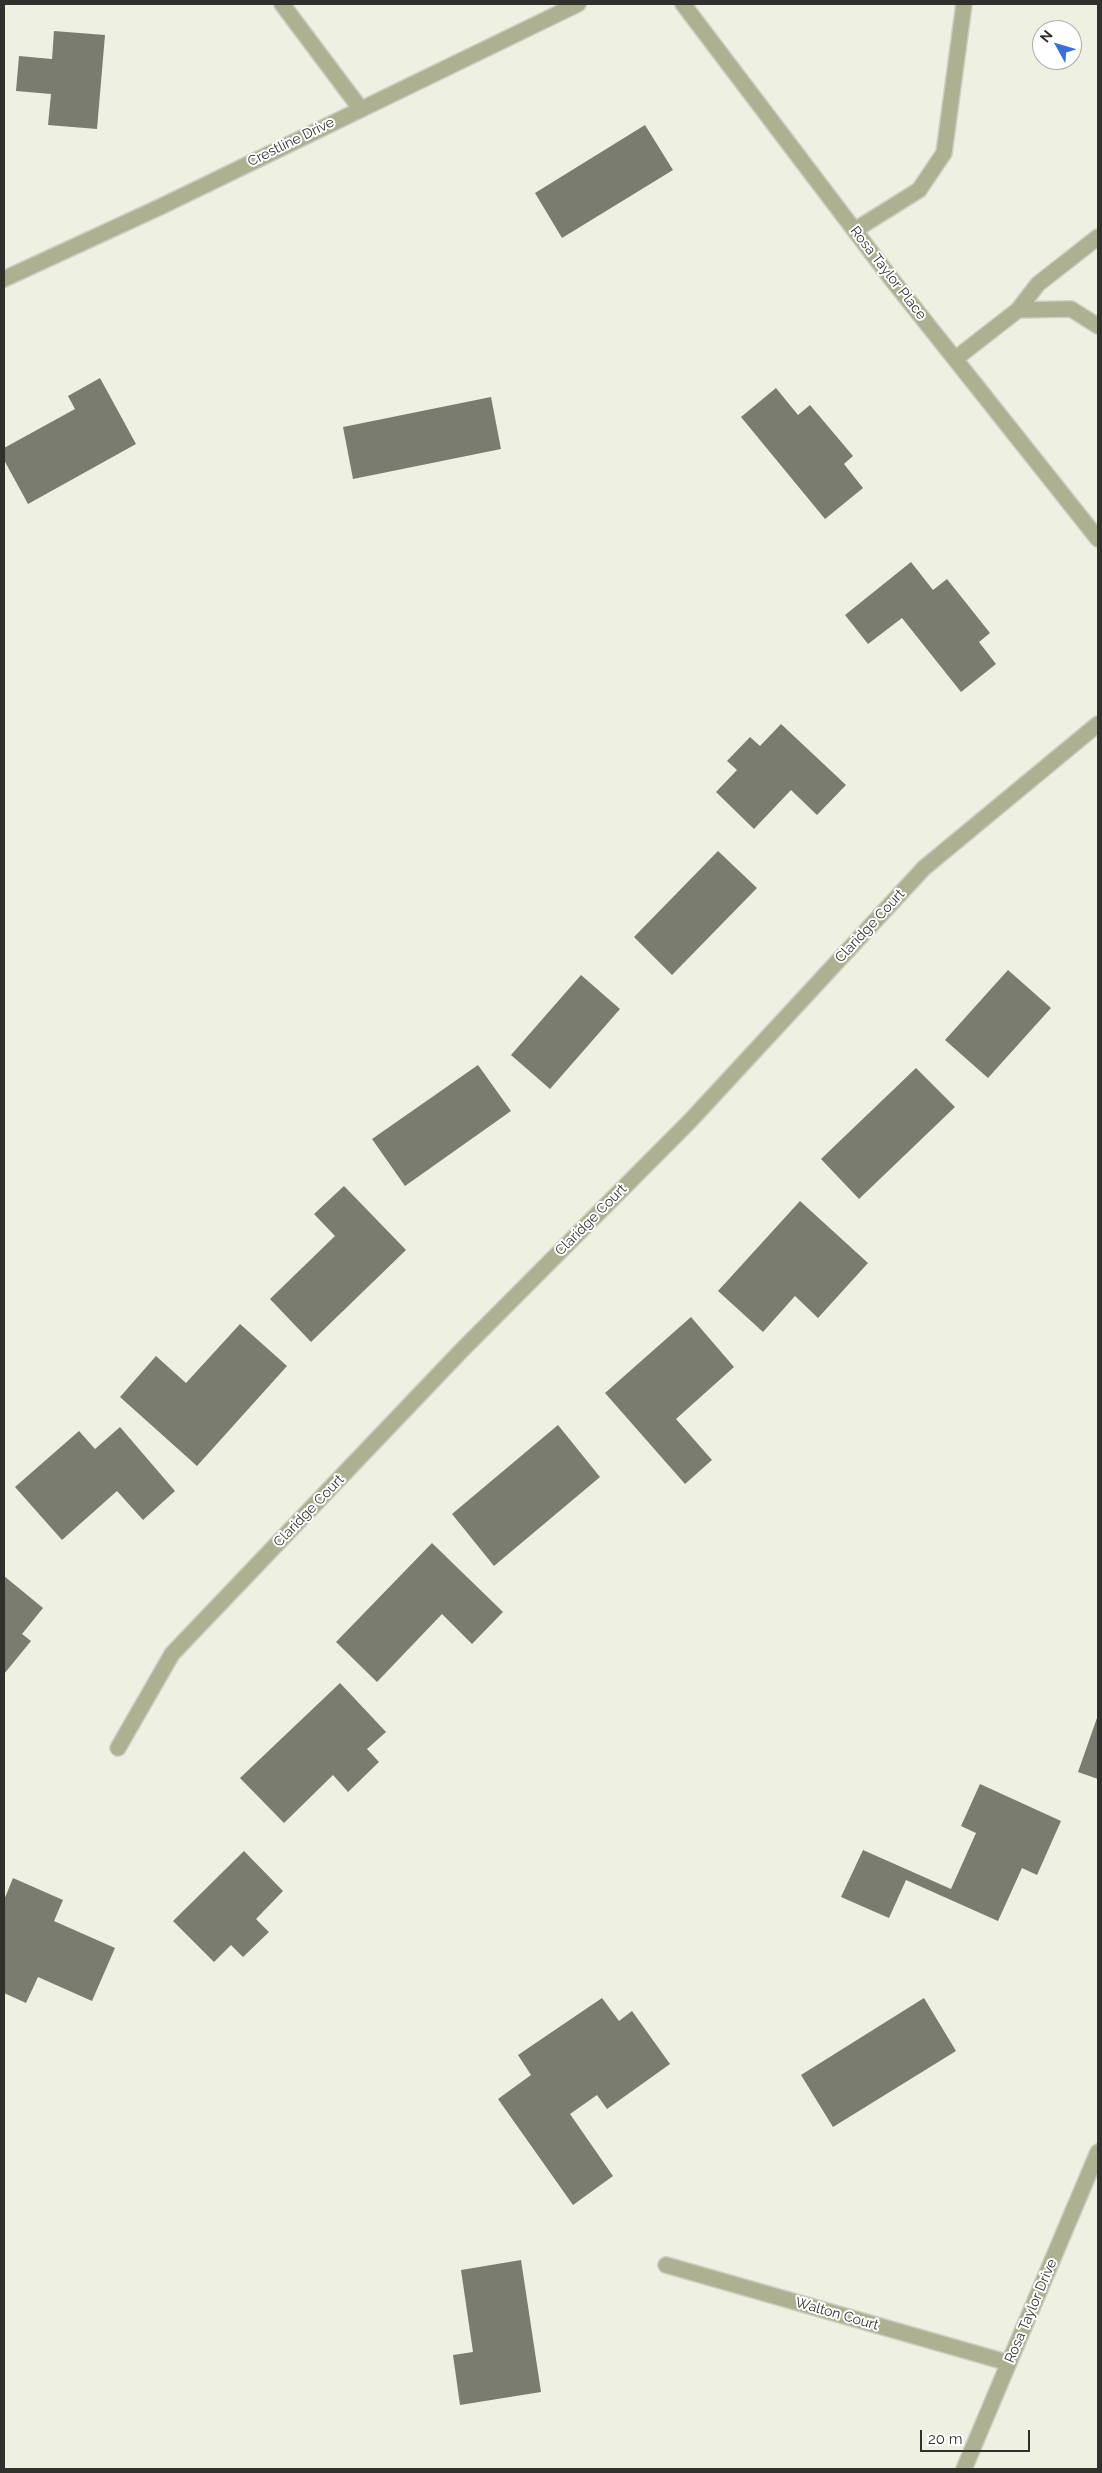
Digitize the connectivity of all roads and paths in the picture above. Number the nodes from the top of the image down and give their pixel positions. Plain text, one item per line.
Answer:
1 (282, 4) edge
2 (578, 4) edge
3 (683, 4) edge
4 (964, 4) edge
5 (360, 108) junction
6 (855, 230) junction
7 (1098, 237) edge
8 (4, 278) edge
9 (1018, 310) junction
10 (1098, 326) edge
11 (955, 359) junction
12 (1098, 539) edge
13 (1098, 724) edge
14 (118, 1748) dead end
15 (1098, 2152) edge
16 (666, 2265) dead end
17 (1009, 2363) junction
18 (964, 2469) edge

1 - 5 street
2 - 5 street, Crestline Drive
3 - 6 street, Rosa Taylor Place
4 - 6 street
5 - 8 street, Crestline Drive
6 - 11 street, Rosa Taylor Place
7 - 9 street
9 - 10 street
9 - 11 street
11 - 12 street, Rosa Taylor Place
13 - 14 street, Claridge Court
15 - 17 street, Rosa Taylor Drive
16 - 17 street, Walton Court
17 - 18 street, Rosa Taylor Drive

